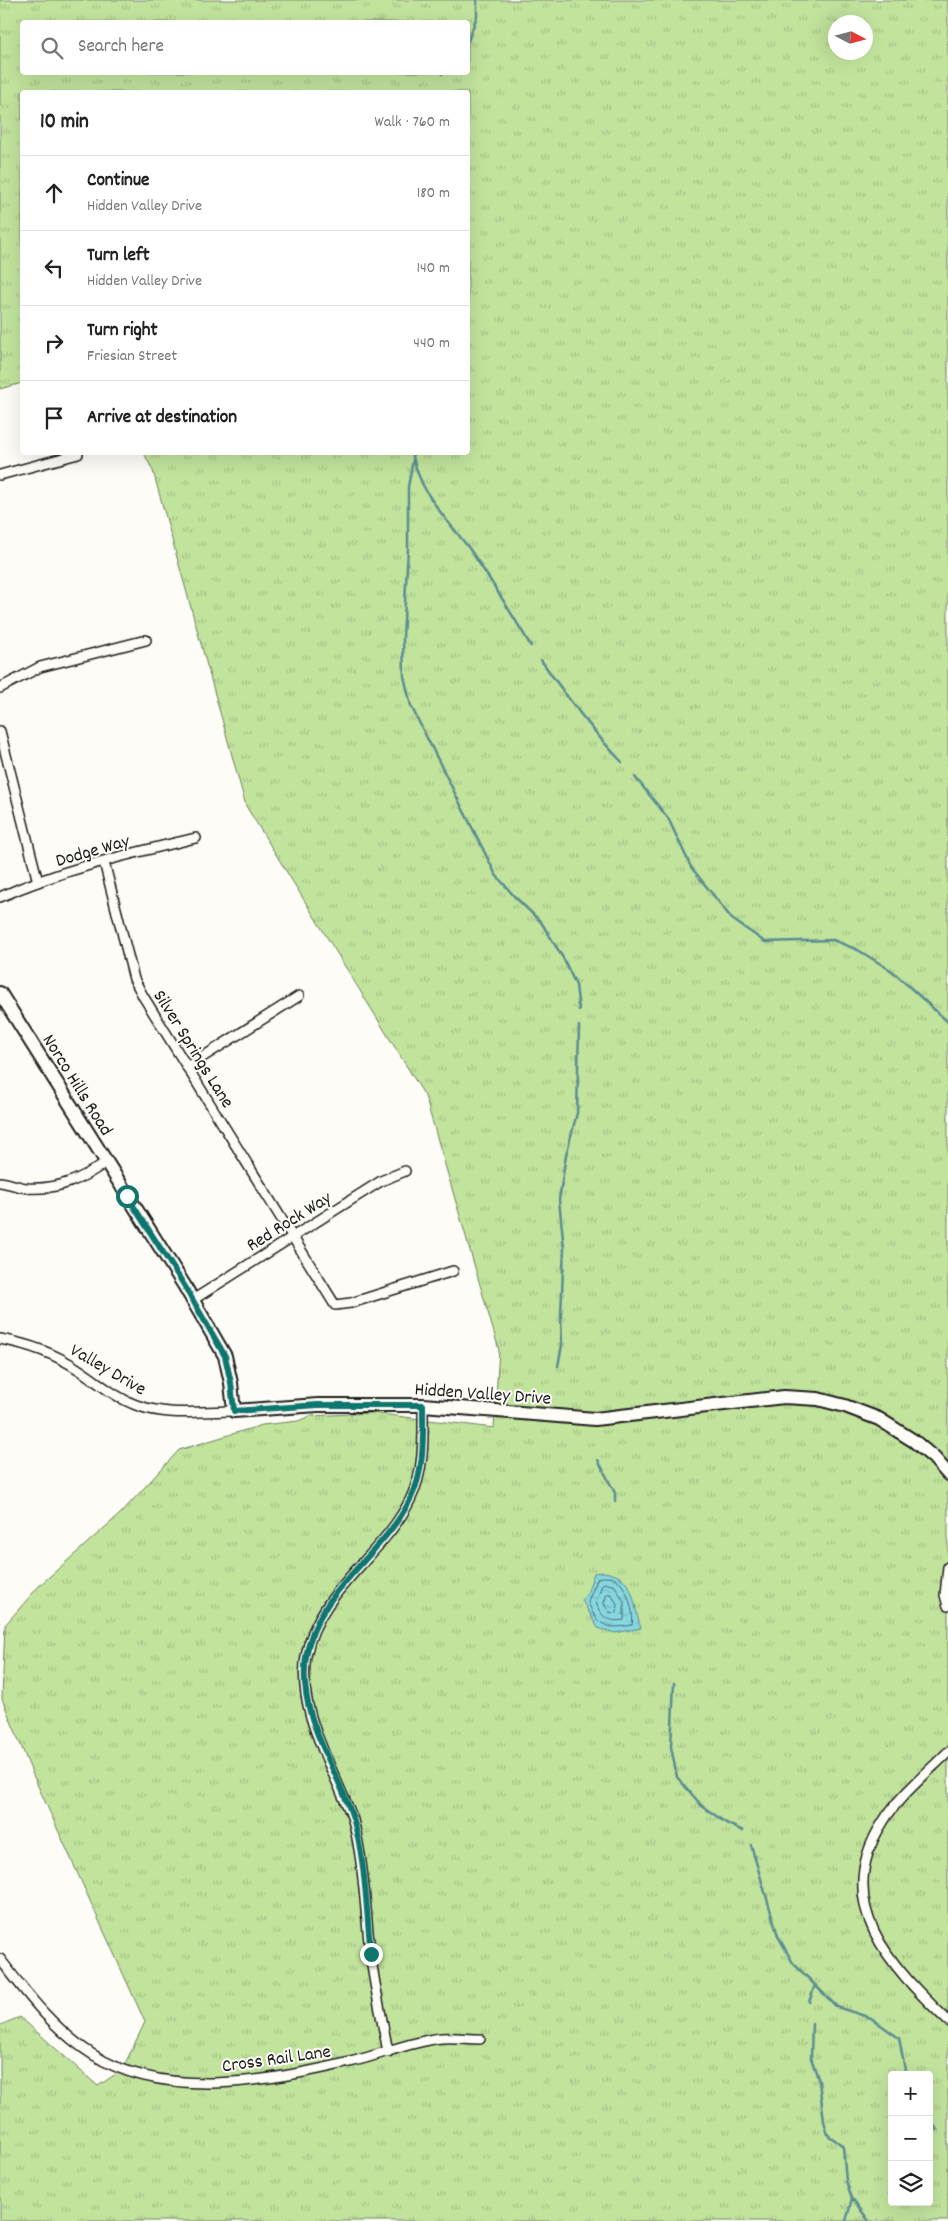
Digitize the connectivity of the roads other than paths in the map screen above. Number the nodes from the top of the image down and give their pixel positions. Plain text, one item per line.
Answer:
1 (74, 455) edge
2 (0, 475) edge
3 (146, 640) dead end
4 (0, 688) edge
5 (0, 731) edge
6 (196, 838) dead end
7 (104, 862) junction
8 (38, 882) junction
9 (0, 897) edge
10 (0, 993) edge
11 (300, 996) dead end
12 (187, 1067) junction
13 (106, 1162) junction
14 (405, 1172) dead end
15 (0, 1182) edge
16 (293, 1237) junction
17 (453, 1271) dead end
18 (191, 1301) junction
19 (0, 1339) edge
20 (423, 1405) junction
21 (234, 1411) junction
22 (948, 1474) edge
23 (948, 1567) edge
24 (948, 1606) edge
25 (948, 1752) edge
26 (0, 1959) edge
27 (948, 2021) edge
28 (480, 2039) dead end
29 (388, 2052) junction

1 - 2 street
3 - 4 street
5 - 8 street
6 - 7 street, Dodge Way
7 - 8 street, Dodge Way
7 - 12 street, Silver Springs Lane
8 - 9 street, Dodge Way
10 - 13 street, Norco Hills Road
11 - 12 street
12 - 16 street, Silver Springs Lane
13 - 15 street
13 - 18 street, Norco Hills Road
14 - 16 street, Red Rock Way
16 - 17 street, Silver Springs Lane
16 - 18 street, Red Rock Way
18 - 21 street
19 - 21 street, Valley Drive
20 - 21 street, Hidden Valley Drive
20 - 22 street, Hidden Valley Drive
20 - 29 street
23 - 24 street
25 - 27 street
26 - 29 street, Cross Rail Lane
28 - 29 street, Cross Rail Lane

